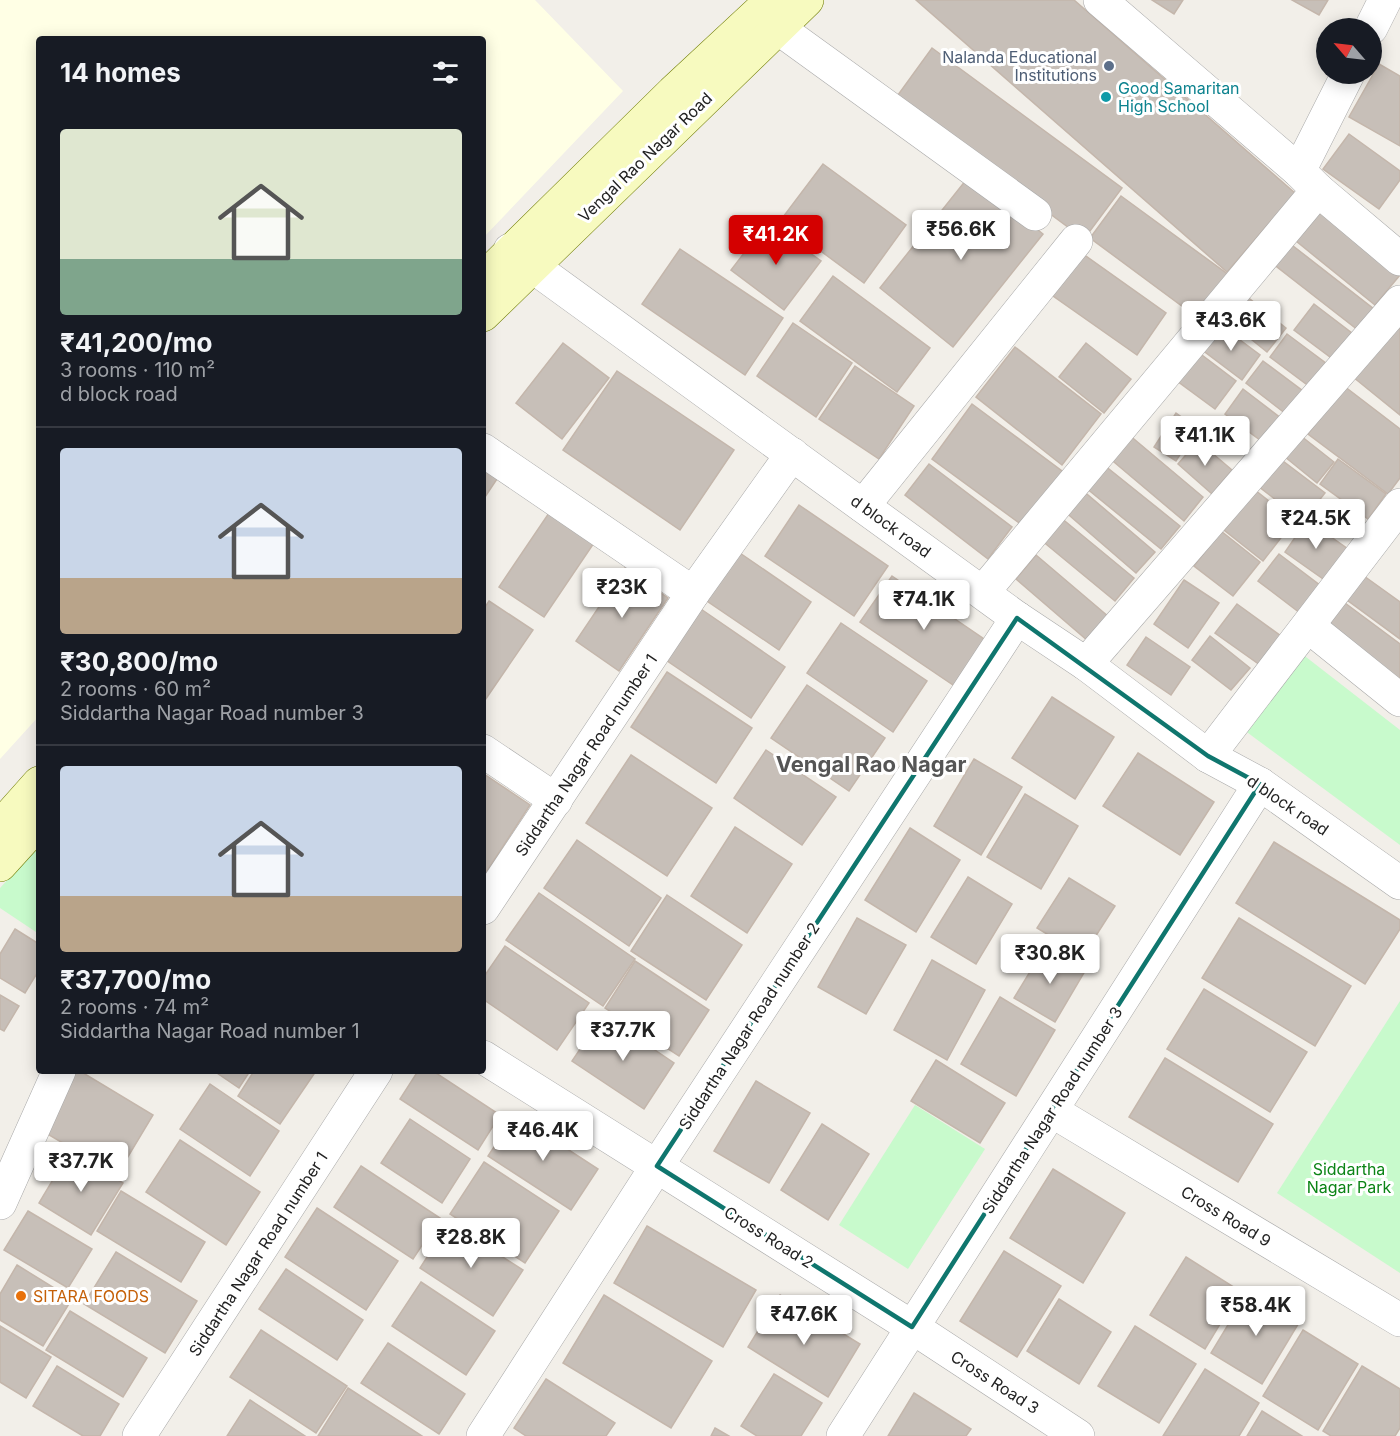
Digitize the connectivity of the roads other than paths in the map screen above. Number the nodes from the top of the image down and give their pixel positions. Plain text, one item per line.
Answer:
1 (807, 0) edge
2 (1100, 0) edge
3 (1385, 0) edge
4 (775, 14) edge
5 (1376, 18) edge
6 (1344, 84) edge
7 (1308, 181) junction
8 (1035, 214) dead end
9 (1076, 241) dead end
10 (522, 258) junction
11 (1400, 259) edge
12 (486, 277) edge
13 (1400, 302) edge
14 (486, 311) edge
15 (486, 452) edge
16 (792, 454) junction
17 (1400, 505) edge
18 (863, 507) junction
19 (983, 592) junction
20 (693, 593) junction
21 (1017, 618) junction
22 (1308, 626) junction
23 (1086, 664) junction
24 (1400, 700) edge
25 (486, 752) edge
26 (1208, 756) junction
27 (1260, 784) junction
28 (36, 786) edge
29 (556, 800) junction
30 (36, 825) edge
31 (0, 827) edge
32 (0, 865) edge
33 (1400, 883) edge
34 (486, 905) edge
35 (486, 1059) edge
36 (57, 1074) edge
37 (374, 1074) edge
38 (1052, 1111) junction
39 (657, 1166) junction
40 (0, 1203) edge
41 (1400, 1320) edge
42 (912, 1327) junction
43 (140, 1436) edge
44 (483, 1436) edge
45 (843, 1436) edge
46 (1078, 1436) edge

1 - 4 main road, Vengal Rao Nagar Road
2 - 7 street
3 - 5 street
4 - 8 street
4 - 10 main road, Vengal Rao Nagar Road
6 - 7 street
7 - 11 street
7 - 19 street
9 - 18 street
10 - 12 main road, Vengal Rao Nagar Road
10 - 14 main road, Vengal Rao Nagar Road
10 - 16 street, d block road
13 - 23 street
15 - 20 street
16 - 18 street, d block road
16 - 20 street, Siddartha Nagar Road number 1
17 - 22 street
18 - 19 street, d block road
19 - 21 street, d block road
20 - 29 street, Siddartha Nagar Road number 1
21 - 23 street, d block road
21 - 39 street, Siddartha Nagar Road number 2
22 - 24 street
22 - 26 street
23 - 26 street, d block road
25 - 29 street
26 - 27 street, d block road
27 - 33 street, d block road
27 - 38 street, Siddartha Nagar Road number 3
28 - 31 main road
29 - 34 street, Siddartha Nagar Road number 1
30 - 32 main road
35 - 39 street, Cross Road 2
36 - 40 street
37 - 43 street, Siddartha Nagar Road number 1
38 - 41 street, Cross Road 9
38 - 42 street, Siddartha Nagar Road number 3
39 - 42 street, Cross Road 2
39 - 44 street, Siddartha Nagar Road number 2
42 - 45 street, Siddartha Nagar Road number 3
42 - 46 street, Cross Road 3

